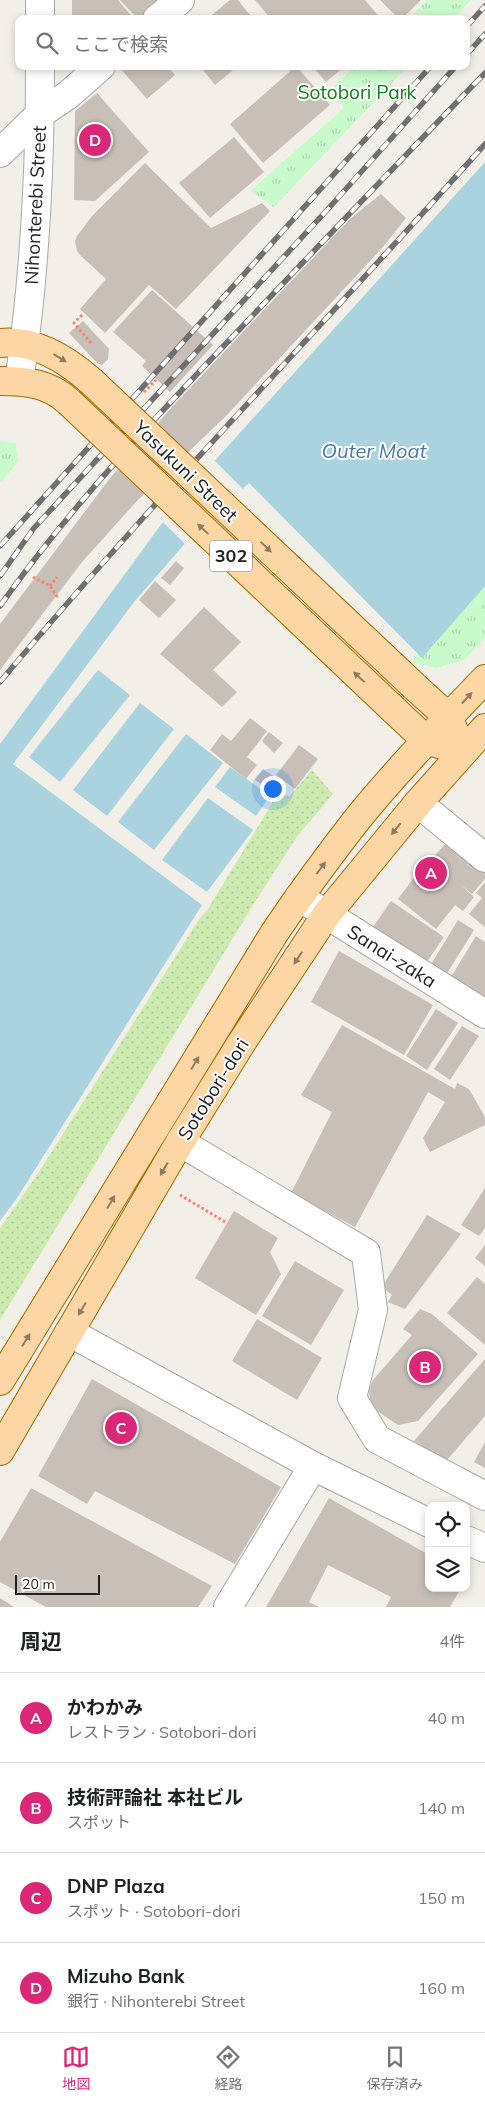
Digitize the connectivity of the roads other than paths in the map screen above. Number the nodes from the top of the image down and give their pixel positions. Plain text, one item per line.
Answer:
1 (40, 0) edge
2 (180, 0) edge
3 (40, 15) edge
4 (163, 15) edge
5 (40, 70) edge
6 (96, 70) edge
7 (40, 114) junction
8 (0, 153) edge
9 (12, 343) edge
10 (20, 382) edge
11 (485, 678) edge
12 (448, 717) junction
13 (485, 728) edge
14 (426, 740) junction
15 (462, 752) junction
16 (418, 803) junction
17 (485, 858) edge
18 (299, 897) junction
19 (326, 915) junction
20 (485, 1014) edge
21 (180, 1142) junction
22 (69, 1332) junction
23 (0, 1382) edge
24 (0, 1450) edge
25 (313, 1466) junction
26 (485, 1496) edge
27 (425, 1521) edge
28 (470, 1542) edge
29 (485, 1548) edge
30 (228, 1607) edge

1 - 3 street
2 - 4 street
5 - 7 street, Nihonterebi Street
6 - 7 street
7 - 8 street
7 - 9 street, Nihonterebi Street
9 - 10 street, Nihonterebi Street
9 -> 12 main road, Yasukuni Street / 302, bridge
14 -> 10 main road, Yasukuni Street / 302, bridge
12 -> 11 main road
12 - 14 main road, Sotobori-dori
12 - 15 main road, 302
13 - 15 main road
14 - 15 main road, Yasukuni Street / 302
18 -> 14 main road, Sotobori-dori
15 - 16 main road, Sotobori-dori
16 - 17 street
16 -> 19 main road, Sotobori-dori
18 - 19 street, Sanai-zaka
23 -> 18 main road, Sotobori-dori
19 - 20 street, Sanai-zaka
19 -> 21 main road, Sotobori-dori
21 -> 22 main road, Sotobori-dori
21 - 26 street
22 - 24 main road, Sotobori-dori
22 - 25 street
25 - 27 street
25 - 30 street
28 - 29 street

